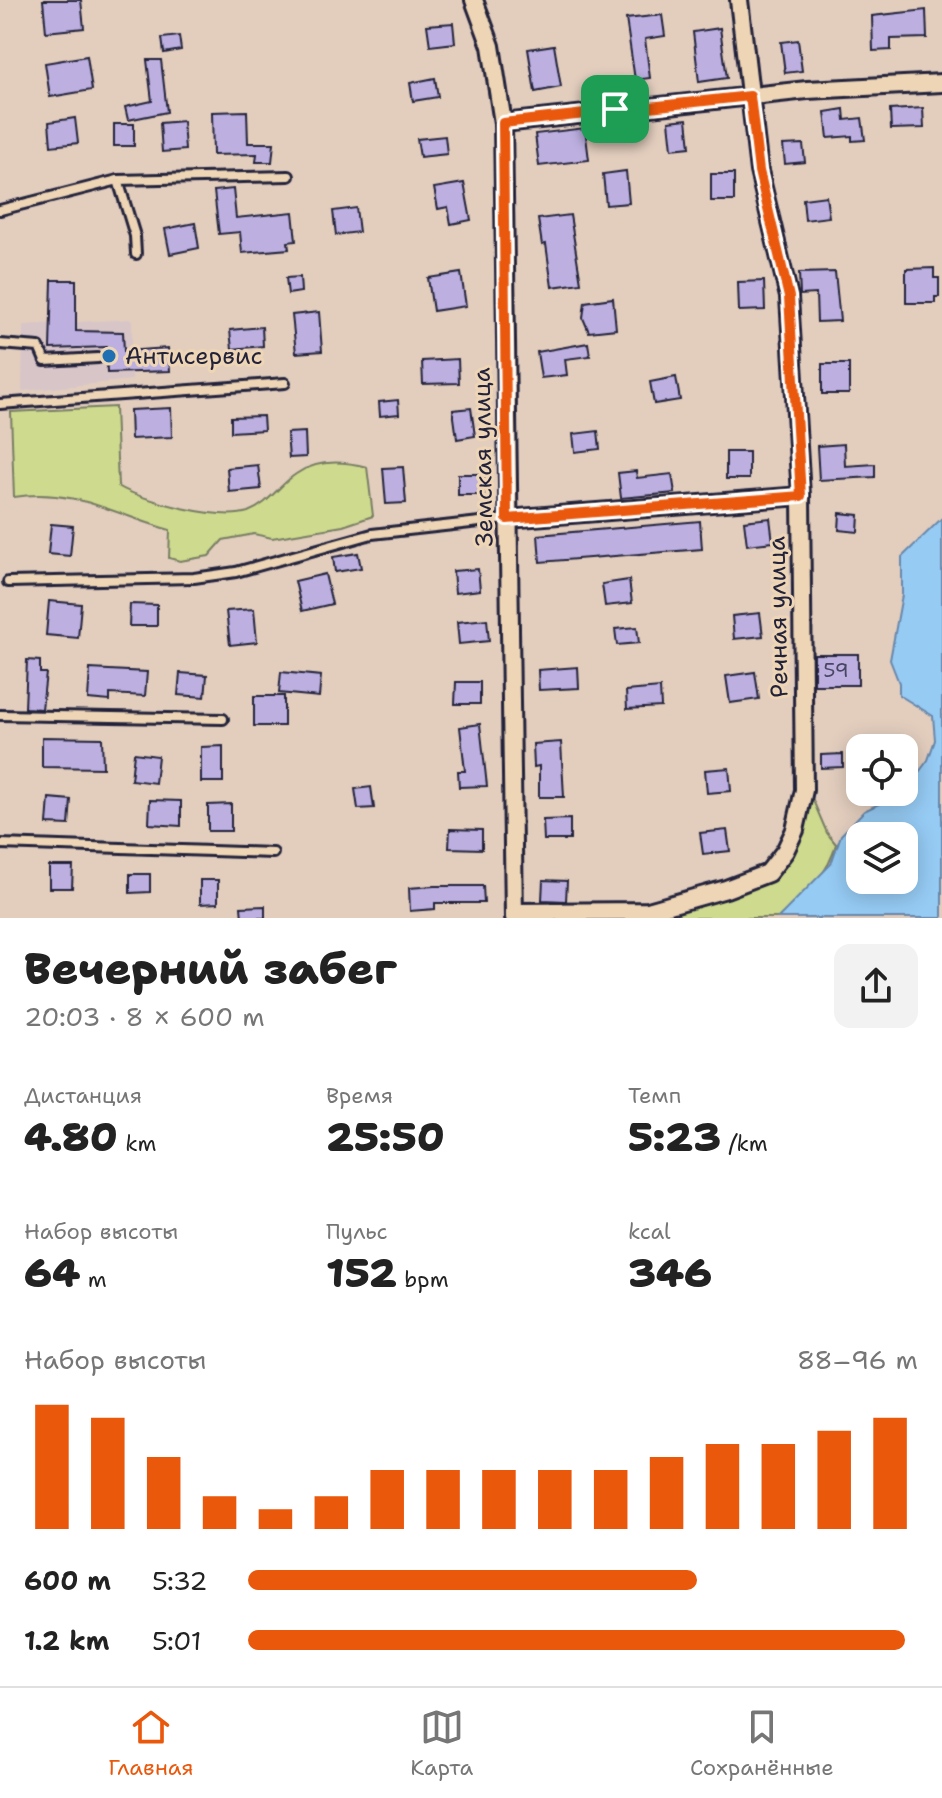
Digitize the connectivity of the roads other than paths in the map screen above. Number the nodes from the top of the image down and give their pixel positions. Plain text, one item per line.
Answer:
1 (474, 0) edge
2 (739, 0) edge
3 (942, 83) edge
4 (750, 96) junction
5 (503, 123) junction
6 (289, 176) dead end
7 (118, 180) junction
8 (0, 210) edge
9 (136, 254) dead end
10 (0, 344) edge
11 (98, 358) dead end
12 (285, 383) dead end
13 (0, 404) edge
14 (801, 496) junction
15 (507, 519) junction
16 (8, 582) dead end
17 (0, 715) edge
18 (223, 719) dead end
19 (0, 844) edge
20 (273, 853) dead end
21 (514, 915) edge

1 - 5 street, Земская улица
2 - 4 street, Речная улица
3 - 4 street
4 - 5 street
4 - 14 street, Речная улица
5 - 15 street, Земская улица
6 - 7 lane
7 - 8 lane
7 - 9 lane
10 - 11 lane
12 - 13 lane
14 - 15 street
14 - 21 street, Речная улица
15 - 16 lane
15 - 21 street, Земская улица
17 - 18 lane
19 - 20 lane

